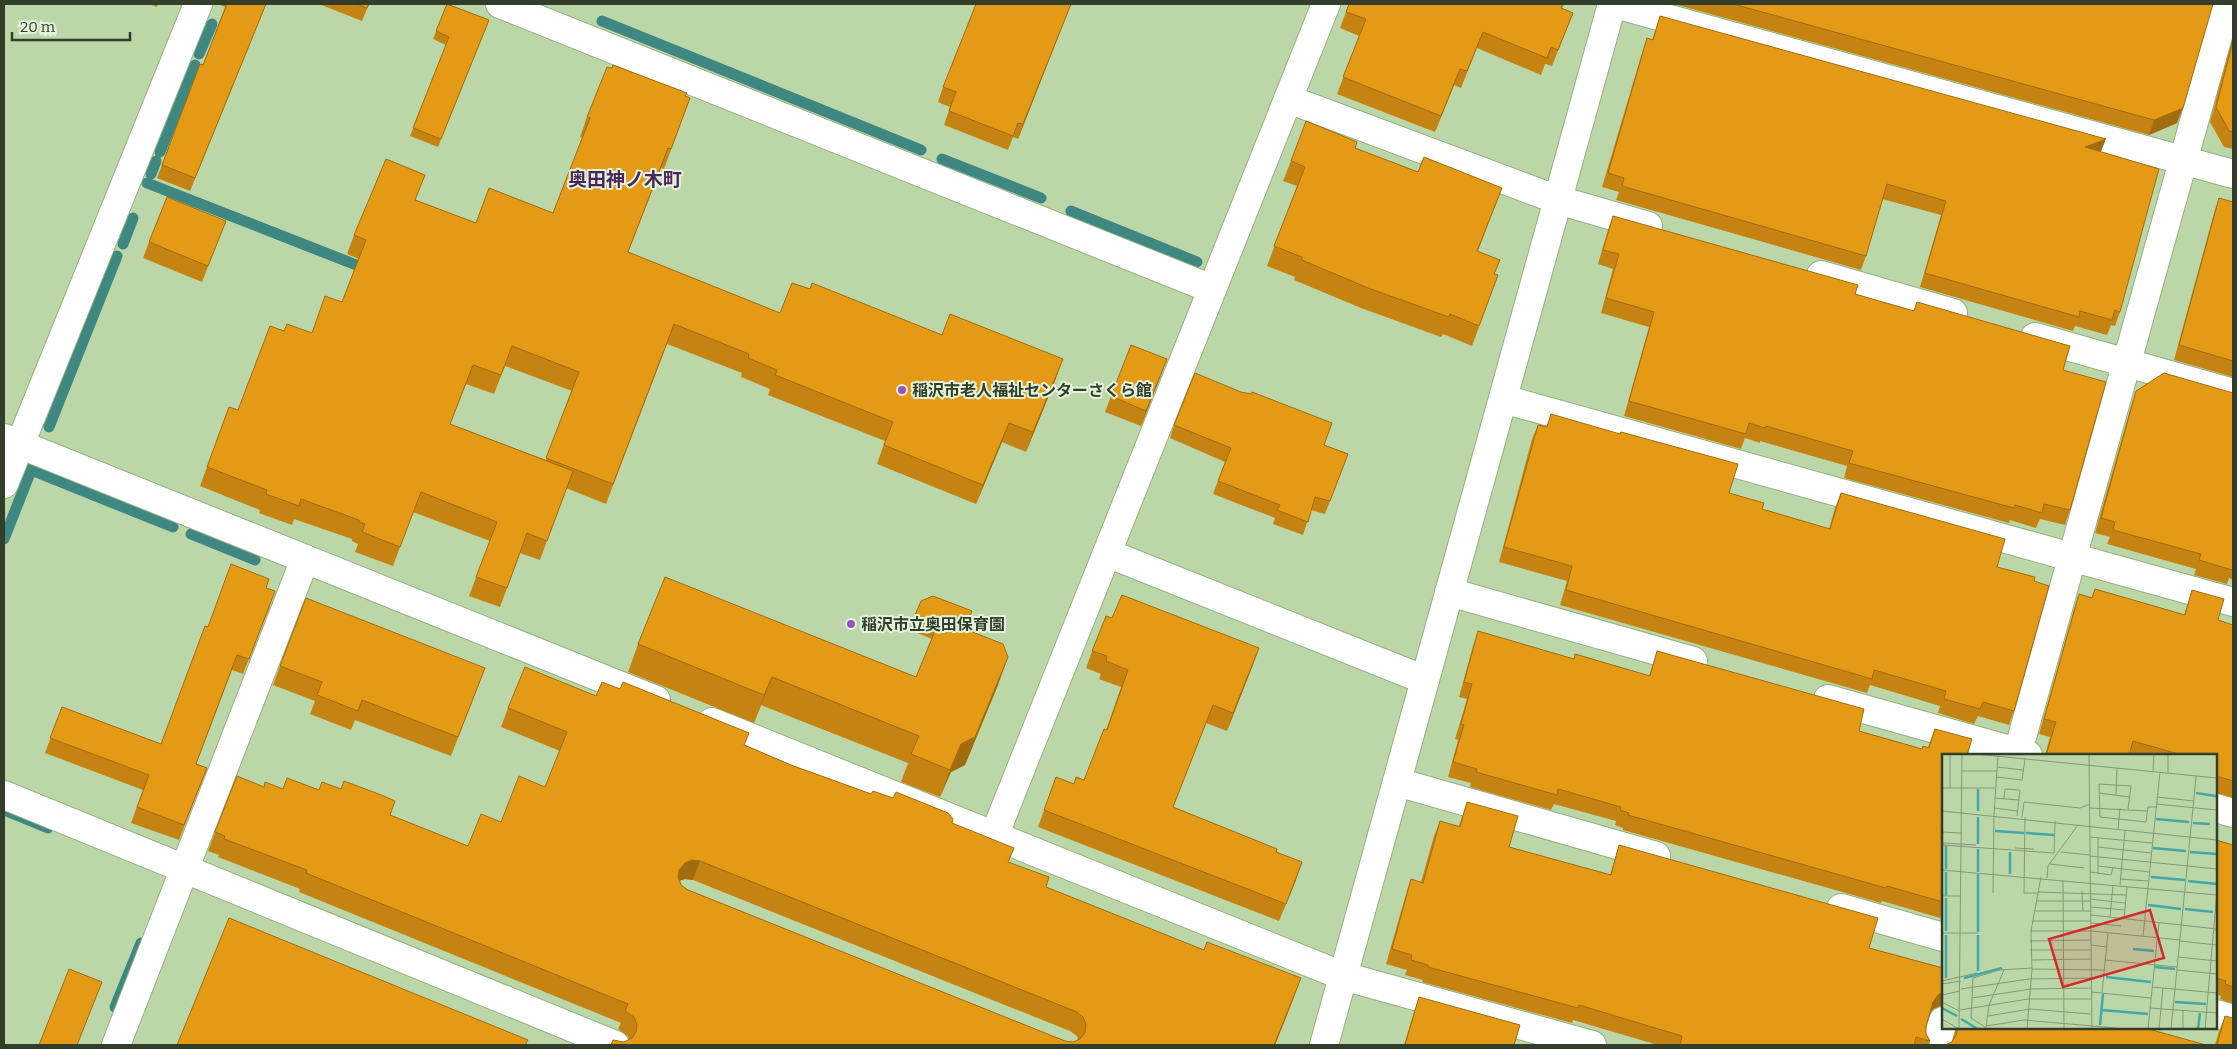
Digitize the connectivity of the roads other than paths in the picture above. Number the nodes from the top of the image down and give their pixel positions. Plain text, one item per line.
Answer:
1 (198, 4) edge
2 (500, 4) edge
3 (1326, 4) edge
4 (1614, 4) edge
5 (2227, 4) edge
6 (1288, 99) junction
7 (2183, 160) junction
8 (2233, 174) edge
9 (1558, 200) junction
10 (1672, 233) edge
11 (1795, 268) edge
12 (1212, 290) junction
13 (1975, 319) edge
14 (2013, 330) edge
15 (2127, 363) junction
16 (2233, 393) edge
17 (1503, 399) junction
18 (12, 441) edge
19 (4, 484) edge
20 (1107, 553) junction
21 (2072, 557) junction
22 (305, 559) junction
23 (1449, 592) junction
24 (2233, 602) edge
25 (1715, 667) edge
26 (1425, 680) junction
27 (1800, 691) edge
28 (2021, 754) edge
29 (1397, 782) junction
30 (4, 795) edge
31 (2217, 808) edge
32 (2233, 813) edge
33 (994, 836) junction
34 (1684, 864) edge
35 (186, 869) junction
36 (1819, 902) edge
37 (1942, 937) edge
38 (1343, 976) junction
39 (2217, 1014) edge
40 (2233, 1019) edge
41 (1942, 1024) edge
42 (602, 1043) edge
43 (116, 1045) edge
44 (1324, 1045) edge
45 (1592, 1045) edge
46 (1936, 1045) edge

1 - 18 street
2 - 12 street
3 - 6 street
4 - 7 street
4 - 9 street
5 - 7 street
6 - 9 street
6 - 12 street
7 - 8 street
7 - 15 street
9 - 10 street
9 - 17 street
11 - 13 street
12 - 20 street
14 - 15 street
15 - 16 street
15 - 21 street
17 - 21 street
17 - 23 street
18 - 19 street
18 - 22 street
20 - 26 street
20 - 33 street
21 - 24 street
21 - 28 street
22 - 33 street
22 - 35 street
23 - 25 street
23 - 26 street
26 - 29 street
27 - 28 street
29 - 34 street
29 - 38 street
30 - 35 street
31 - 32 street
33 - 38 street
35 - 42 street
35 - 43 street
36 - 37 street
38 - 44 street
38 - 45 street
39 - 40 street
41 - 46 street

